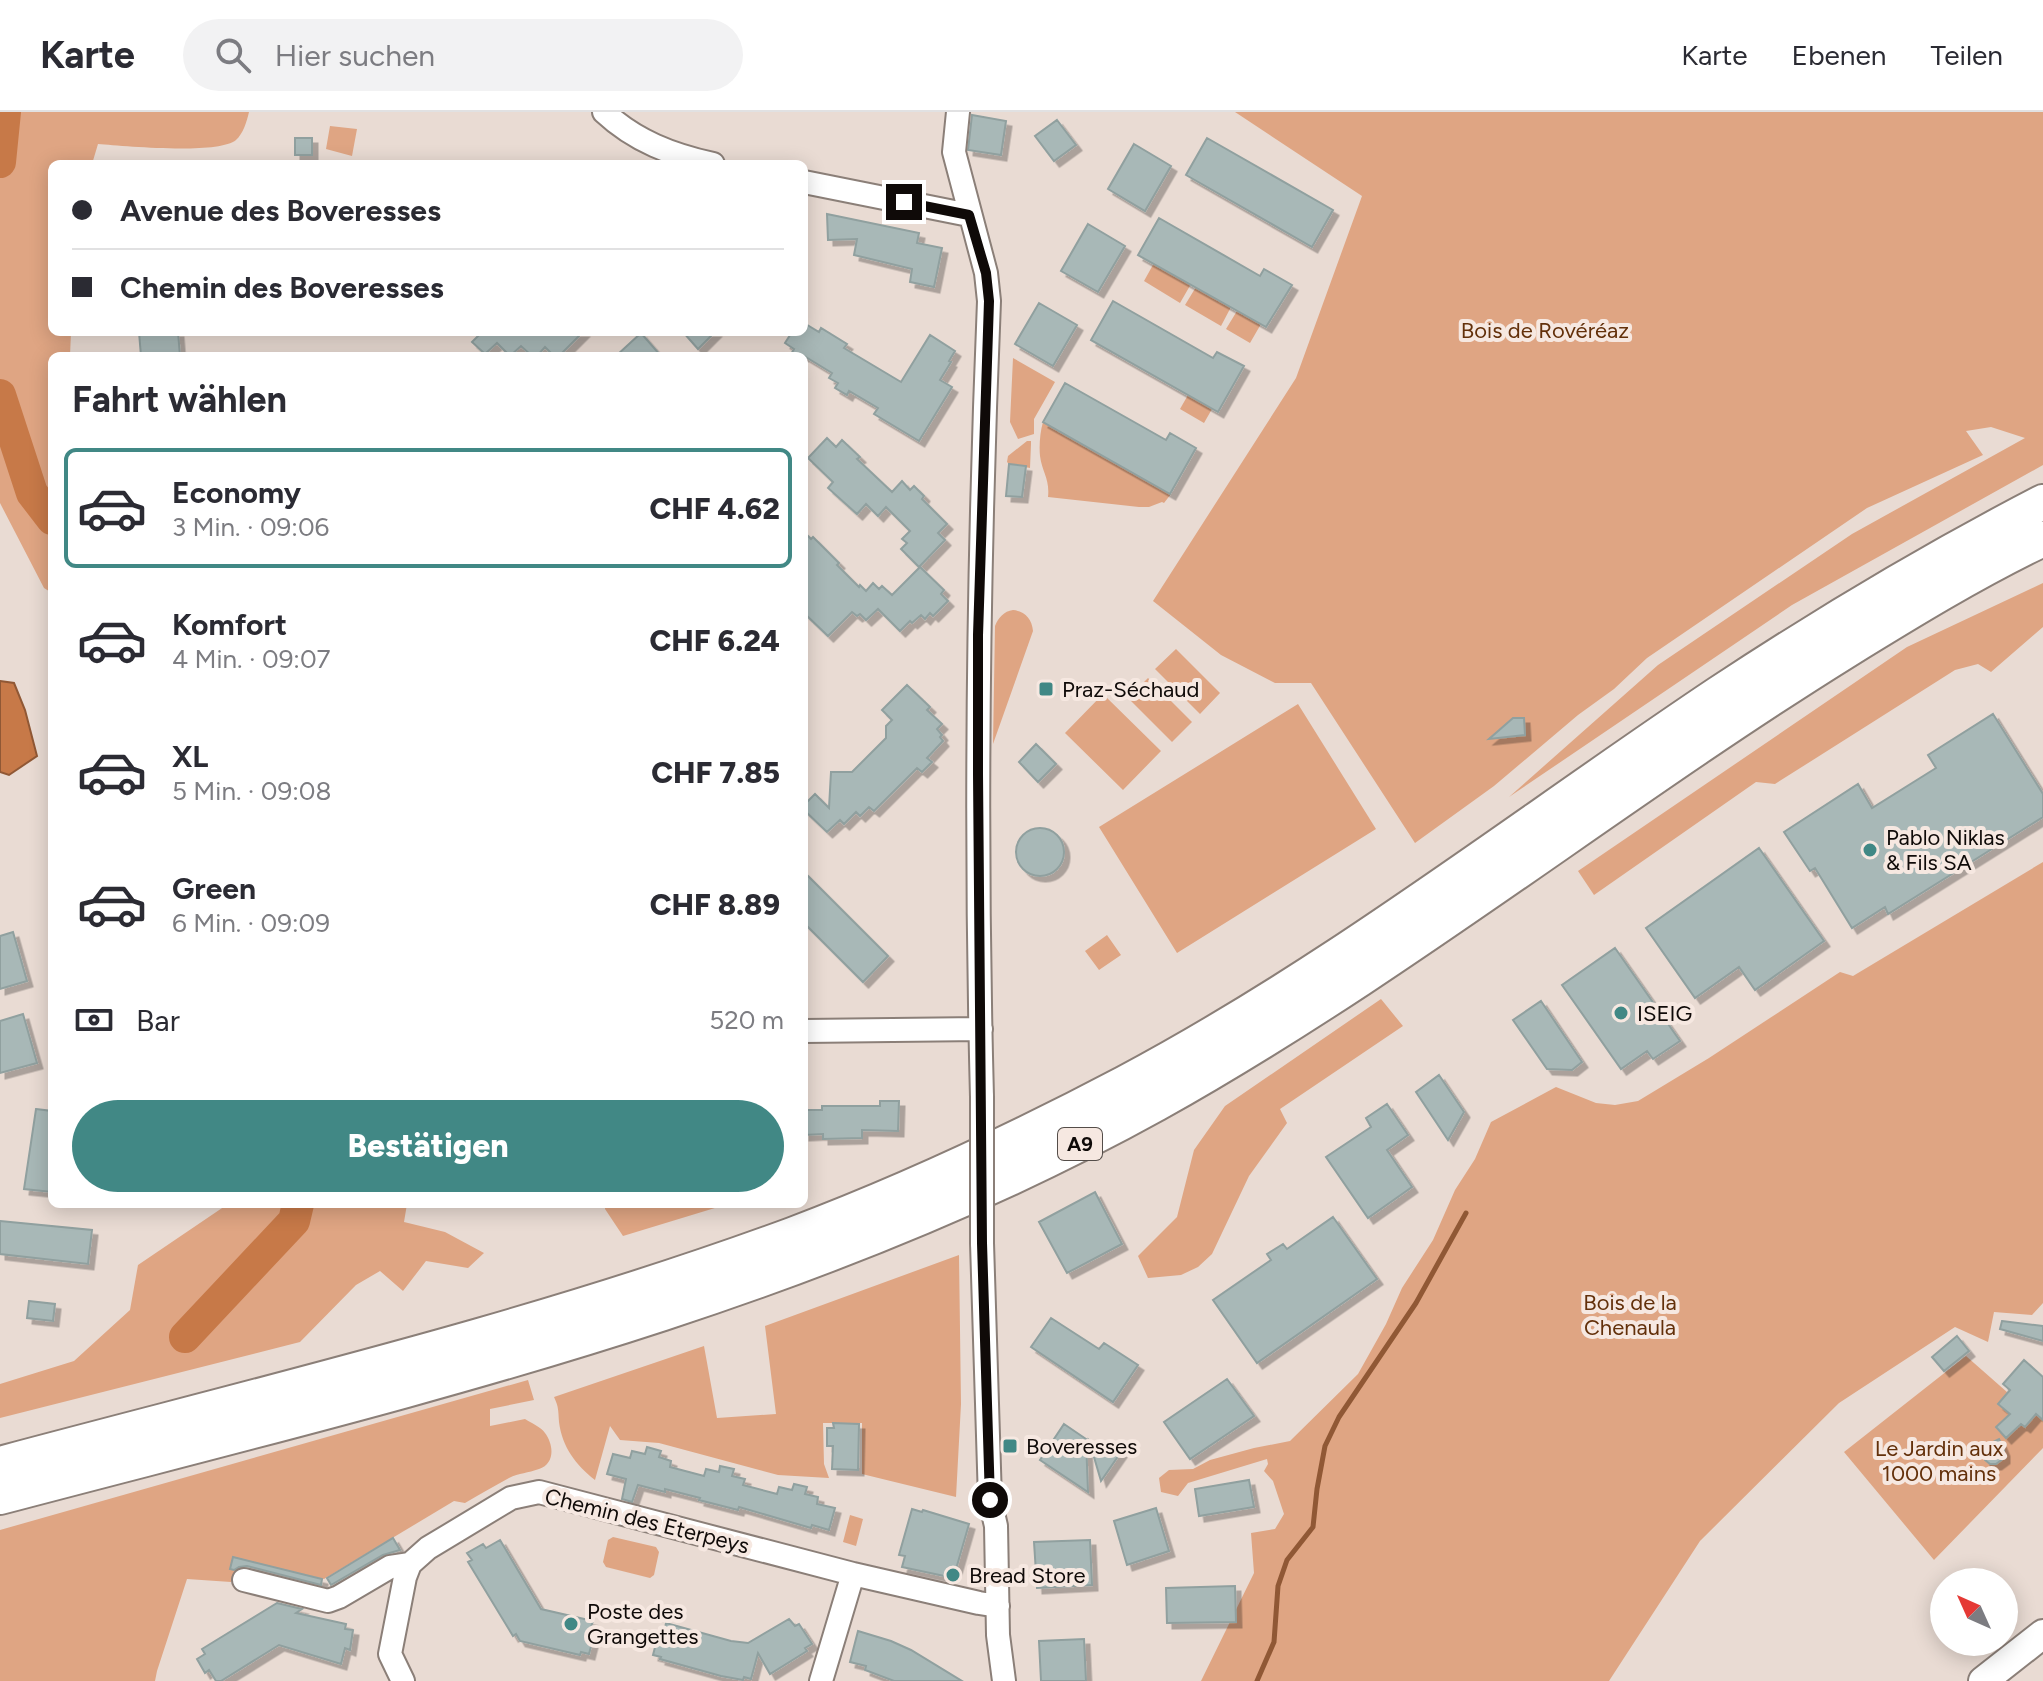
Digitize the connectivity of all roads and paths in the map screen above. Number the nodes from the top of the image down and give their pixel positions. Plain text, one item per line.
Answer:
1 (604, 112) edge
2 (958, 112) edge
3 (698, 160) edge
4 (808, 183) edge
5 (969, 215) junction
6 (2043, 502) edge
7 (2043, 539) edge
8 (981, 1029) junction
9 (808, 1031) edge
10 (100, 1437) junction
11 (0, 1457) edge
12 (0, 1464) edge
13 (0, 1497) edge
14 (410, 1564) junction
15 (853, 1574) junction
16 (244, 1580) dead end
17 (998, 1606) junction
18 (2043, 1634) edge
19 (403, 1681) edge
20 (821, 1681) edge
21 (1004, 1681) edge
22 (1983, 1681) edge

1 - 3 street
2 - 5 street
4 - 5 street
5 - 8 street
6 - 10 highway, A9
7 - 13 highway, A9
8 - 9 street
8 - 17 street, bridge
10 - 11 highway
10 - 12 highway, A9
14 - 15 street, Chemin des Eterpeys
14 - 16 street, Chemin des Eterpeys
14 - 19 street
15 - 17 street, Chemin des Eterpeys
15 - 20 street
17 - 21 street
18 - 22 main road

